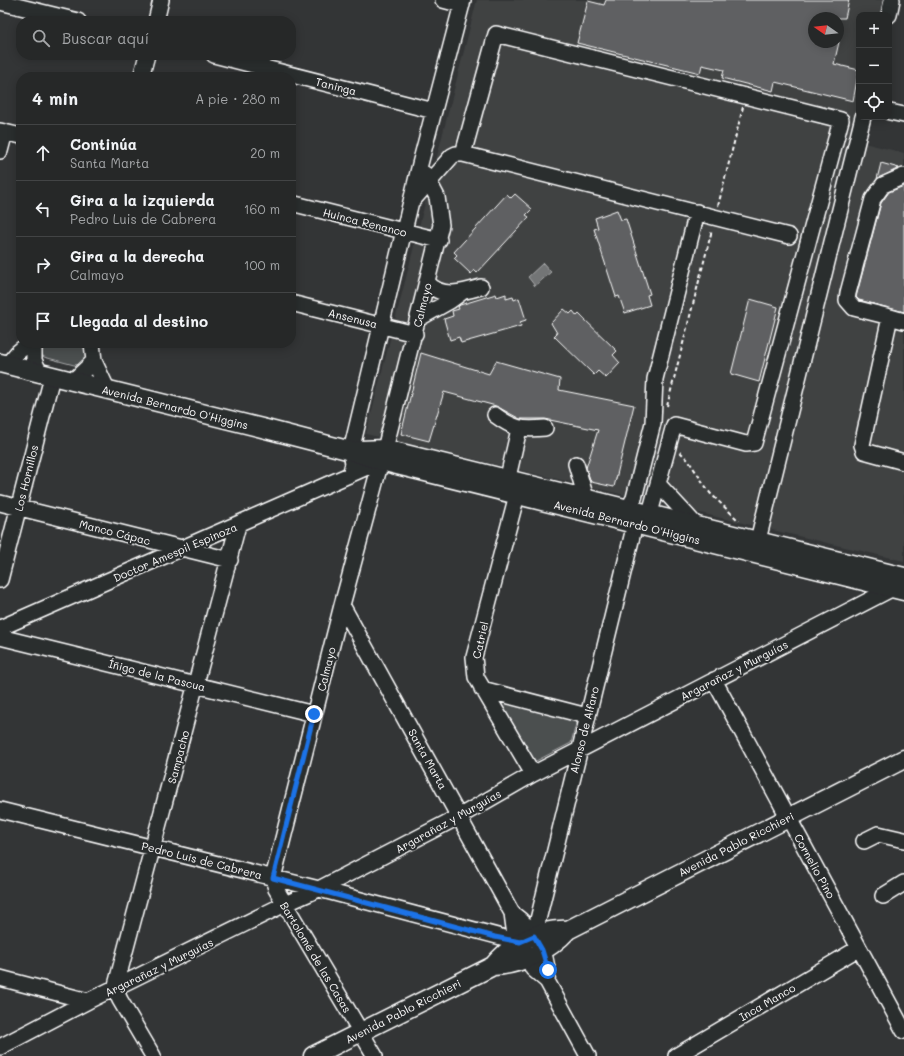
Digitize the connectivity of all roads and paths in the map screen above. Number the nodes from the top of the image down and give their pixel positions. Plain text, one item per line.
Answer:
1 (161, 0) edge
2 (443, 0) edge
3 (892, 0) edge
4 (0, 2) edge
5 (462, 2) edge
6 (890, 12) edge
7 (57, 16) edge
8 (157, 16) edge
9 (146, 60) edge
10 (234, 60) edge
11 (142, 72) edge
12 (281, 72) edge
13 (296, 76) edge
14 (745, 97) junction
15 (434, 111) junction
16 (862, 120) edge
17 (2, 131) edge
18 (16, 135) edge
19 (0, 151) edge
20 (463, 154) junction
21 (420, 164) junction
22 (441, 168) junction
23 (904, 176) edge
24 (429, 182) junction
25 (411, 203) junction
26 (296, 204) edge
27 (697, 212) junction
28 (715, 217) junction
29 (404, 232) junction
30 (789, 236) dead end
31 (438, 240) junction
32 (428, 283) junction
33 (481, 287) dead end
34 (461, 293) junction
35 (296, 304) edge
36 (897, 319) edge
37 (381, 325) junction
38 (417, 326) junction
39 (24, 348) edge
40 (34, 348) edge
41 (93, 348) edge
42 (94, 361) junction
43 (3, 364) edge
44 (46, 375) junction
45 (72, 382) junction
46 (108, 391) junction
47 (495, 415) dead end
48 (666, 424) junction
49 (545, 428) dead end
50 (519, 429) junction
51 (668, 446) junction
52 (351, 451) junction
53 (383, 455) junction
54 (904, 462) edge
55 (576, 464) dead end
56 (350, 475) junction
57 (658, 484) junction
58 (510, 489) junction
59 (586, 498) junction
60 (0, 503) edge
61 (18, 508) junction
62 (640, 519) junction
63 (741, 523) dead end
64 (238, 525) junction
65 (696, 525) junction
66 (758, 540) junction
67 (181, 549) junction
68 (230, 560) junction
69 (0, 580) edge
70 (900, 585) edge
71 (342, 605) junction
72 (0, 628) edge
73 (0, 637) edge
74 (714, 680) junction
75 (197, 685) junction
76 (482, 689) junction
77 (314, 714) junction
78 (587, 716) junction
79 (579, 750) junction
80 (904, 759) edge
81 (533, 774) junction
82 (0, 810) edge
83 (460, 816) junction
84 (788, 817) junction
85 (904, 840) edge
86 (864, 841) dead end
87 (153, 848) junction
88 (273, 878) junction
89 (904, 883) edge
90 (319, 889) junction
91 (883, 896) dead end
92 (284, 904) junction
93 (531, 947) junction
94 (859, 948) junction
95 (0, 978) edge
96 (115, 989) junction
97 (88, 1001) junction
98 (904, 1030) edge
99 (360, 1032) junction
100 (0, 1048) edge
101 (153, 1056) edge
102 (313, 1056) edge
103 (375, 1056) edge
104 (588, 1056) edge
105 (676, 1056) edge

1 - 8 street
2 - 5 street
3 - 6 street
4 - 7 street
5 - 15 street
9 - 11 street
10 - 12 street, Taninga
13 - 15 street, Taninga
14 - 20 street
14 - 28 path
14 - 48 street
15 - 21 street
16 - 66 street
17 - 18 street
17 - 19 street
20 - 22 street
20 - 27 street
21 - 22 street
21 - 24 street, Calmayo
21 - 25 street
22 - 24 street
23 - 36 street
24 - 25 street
24 - 31 street, Calmayo
25 - 29 street
26 - 29 street, Huinca Renanco
27 - 28 street
27 - 48 street
28 - 30 street
28 - 48 path
29 - 31 street, Huinca Renanco
29 - 37 street
31 - 32 street, Calmayo
32 - 34 street
32 - 38 street, Calmayo
33 - 34 street
34 - 38 street
35 - 37 street, Ansenusa
36 - 54 street
37 - 38 street, Ansenusa
37 - 52 street
38 - 53 street, Calmayo
39 - 43 street
40 - 44 street
41 - 42 street
42 - 45 street
42 - 46 street
43 - 44 main road, Avenida Bernardo O'Higgins
44 - 45 main road, Avenida Bernardo O'Higgins
44 - 61 street, Los Hornillos
45 - 46 main road, Avenida Bernardo O'Higgins
46 - 52 main road, Avenida Bernardo O'Higgins
47 - 50 street
48 - 51 street
48 - 62 street
49 - 50 street
50 - 58 street, Catriel
51 - 57 street
51 - 63 path
52 - 53 main road, Avenida Bernardo O'Higgins
52 - 56 street
53 - 56 street, Doctor Amespil Espinoza
53 - 58 main road, Avenida Bernardo O'Higgins
53 - 71 street, Calmayo
55 - 59 street
56 - 64 street, Doctor Amespil Espinoza
57 - 62 street
57 - 65 street
58 - 59 main road, Avenida Bernardo O'Higgins
58 - 62 main road, Avenida Bernardo O'Higgins
58 - 76 street, Catriel
59 - 62 main road, Avenida Bernardo O'Higgins
60 - 61 street, Manco Cápac
61 - 67 street, Manco Cápac
61 - 69 street, Los Hornillos
62 - 65 main road, Avenida Bernardo O'Higgins
62 - 70 main road, Avenida Bernardo O'Higgins
62 - 78 street, Alonso de Alfaro
64 - 67 street, Doctor Amespil Espinoza
64 - 68 street, Sampacho
65 - 66 main road, Avenida Bernardo O'Higgins
66 - 70 main road, Avenida Bernardo O'Higgins
67 - 68 street, Manco Cápac
67 - 72 street, Doctor Amespil Espinoza
68 - 75 street, Sampacho
70 - 74 street, Argarañaz y Murguías
71 - 77 street, Calmayo
71 - 83 street, Santa Marta
73 - 75 street, Íñigo de la Pascua
74 - 79 street, Argarañaz y Murguías
74 - 84 street, Cornelio Pino
75 - 77 street, Íñigo de la Pascua
75 - 87 street, Sampacho
76 - 78 street
76 - 81 street, Catriel
77 - 88 street, Calmayo
78 - 79 street, Alonso de Alfaro
79 - 81 street, Argarañaz y Murguías
79 - 93 street, Alonso de Alfaro
80 - 84 main road, Avenida Pablo Ricchieri
81 - 83 street, Argarañaz y Murguías
82 - 87 street, Pedro Luis de Cabrera
83 - 90 street, Argarañaz y Murguías
83 - 93 street, Santa Marta
84 - 93 main road, Avenida Pablo Ricchieri
84 - 94 street, Cornelio Pino
85 - 86 street
87 - 88 street, Pedro Luis de Cabrera
87 - 96 street, Sampacho
88 - 90 street, Pedro Luis de Cabrera
88 - 92 street, Bartolomé de las Casas
89 - 91 street
90 - 92 street, Argarañaz y Murguías
90 - 93 street, Pedro Luis de Cabrera
92 - 96 street, Argarañaz y Murguías
92 - 99 street, Bartolomé de las Casas
93 - 99 main road, Avenida Pablo Ricchieri
93 - 104 street, Santa Marta
94 - 98 street, Cornelio Pino
94 - 105 street, Inca Manco
95 - 97 street
96 - 97 street, Argarañaz y Murguías
96 - 101 street
97 - 100 street, Argarañaz y Murguías
99 - 102 main road, Avenida Pablo Ricchieri
99 - 103 street, Bartolomé de las Casas

